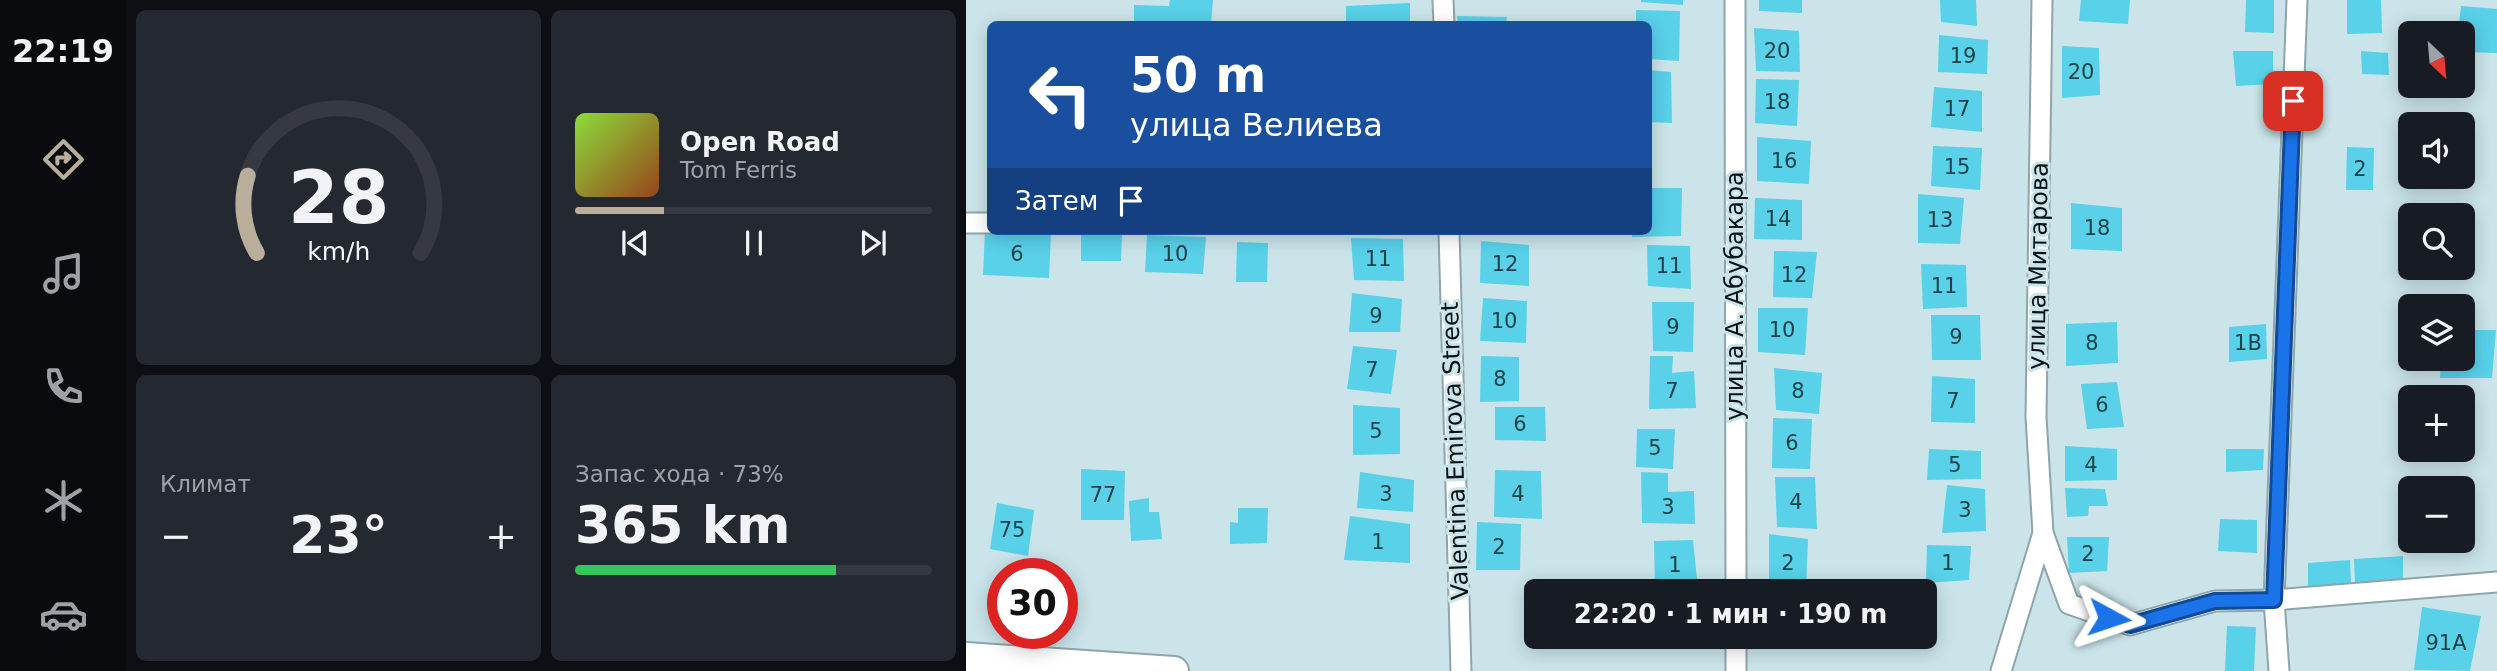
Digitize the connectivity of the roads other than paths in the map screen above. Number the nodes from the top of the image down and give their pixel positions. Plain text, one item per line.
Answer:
1 (1443, 0) edge
2 (1735, 0) edge
3 (2042, 0) edge
4 (2297, 0) edge
5 (1444, 21) edge
6 (966, 223) edge
7 (987, 223) edge
8 (1449, 235) edge
9 (2043, 533) junction
10 (1736, 579) edge
11 (2497, 582) edge
12 (2274, 600) junction
13 (1736, 649) edge
14 (966, 657) edge
15 (1174, 671) edge
16 (1461, 671) edge
17 (1736, 671) edge
18 (2001, 671) edge
19 (2279, 671) edge

1 - 5 street
2 - 10 street, улица А. Абубакара
3 - 9 street, улица Митарова
4 - 12 street
6 - 7 street
8 - 16 street, Valentina Emirova Street
9 - 12 street, улица Митарова
9 - 18 street, улица Митарова
11 - 12 street
12 - 19 street
13 - 17 street
14 - 15 street

